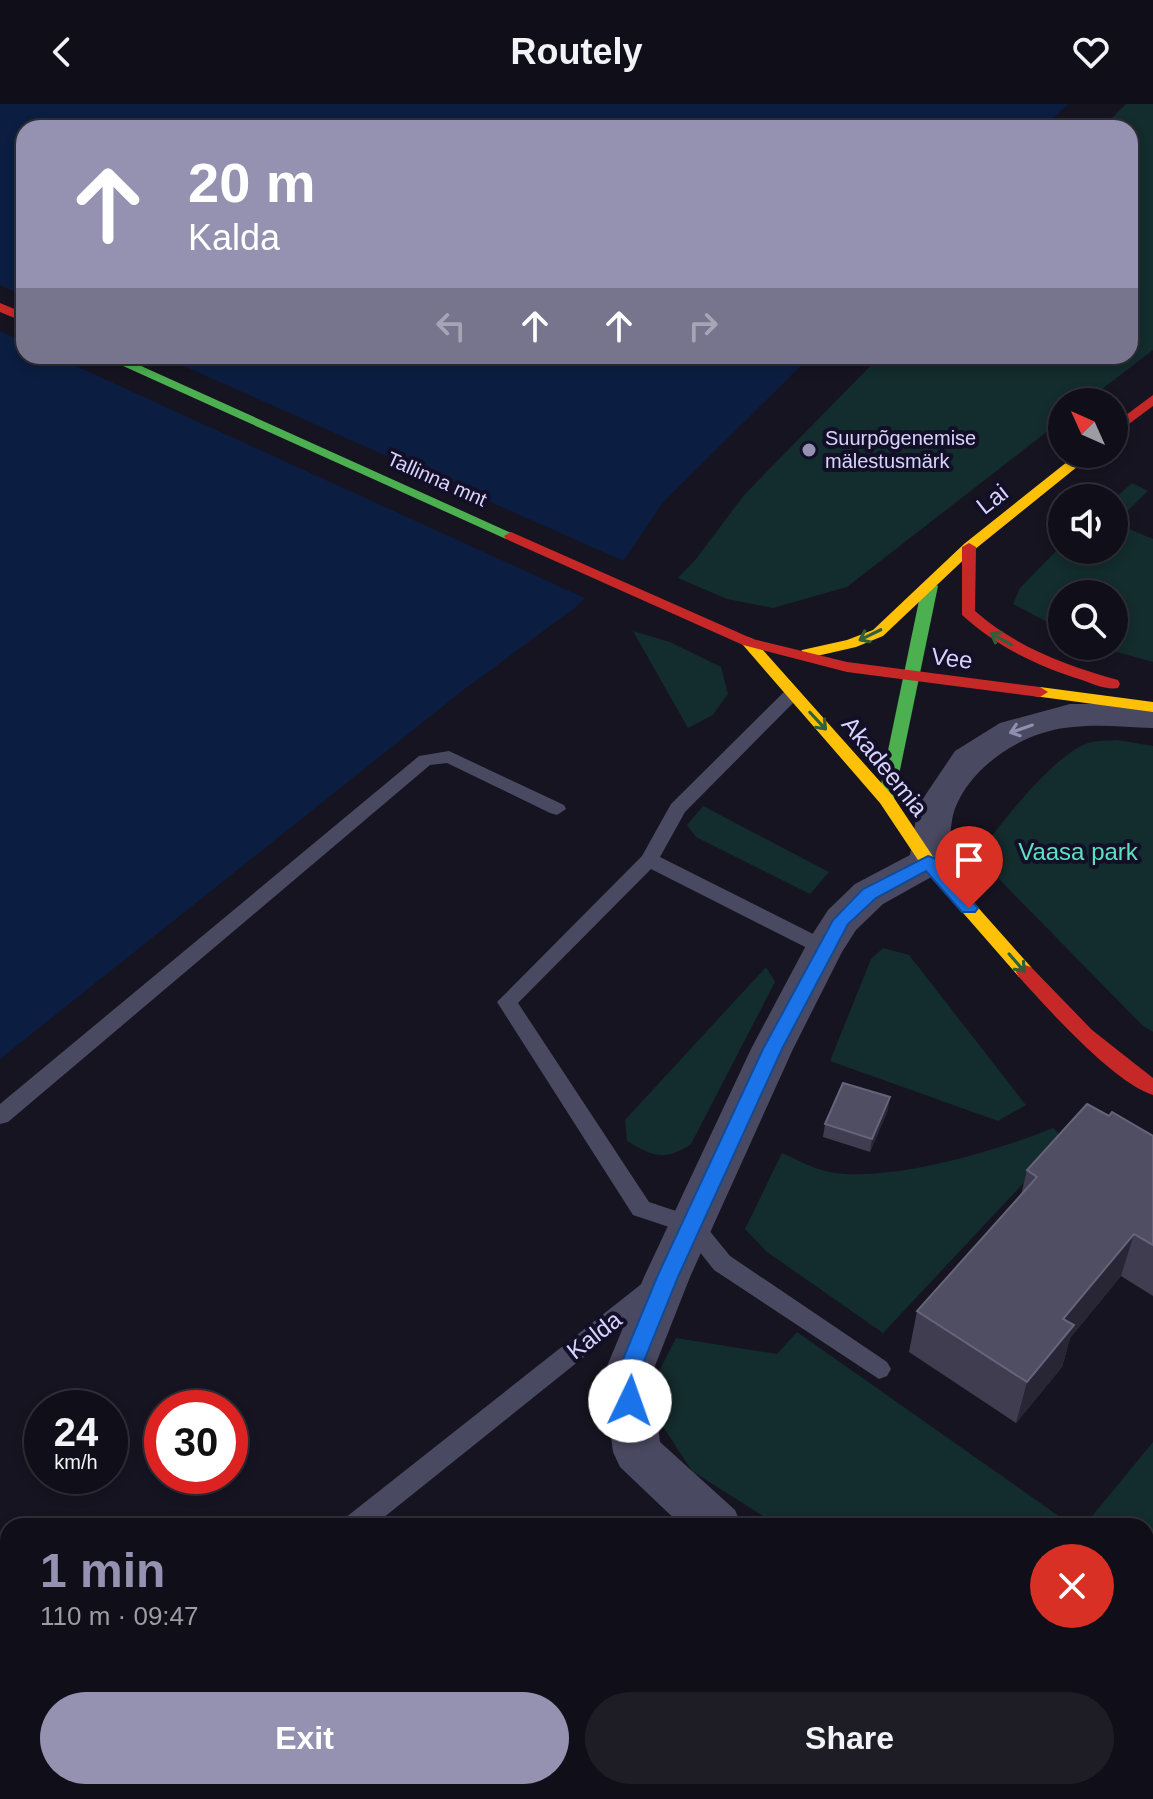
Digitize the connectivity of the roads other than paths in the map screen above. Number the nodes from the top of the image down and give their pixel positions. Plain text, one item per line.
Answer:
1 (126, 364) edge
2 (1153, 399) edge
3 (1128, 420) edge
4 (1068, 468) edge
5 (969, 547) junction
6 (930, 586) junction
7 (748, 642) junction
8 (794, 656) junction
9 (909, 677) junction
10 (792, 694) junction
11 (1153, 695) edge
12 (1153, 707) edge
13 (1153, 716) edge
14 (886, 799) junction
15 (557, 809) dead end
16 (649, 860) junction
17 (928, 862) junction
18 (824, 948) junction
19 (1153, 1088) edge
20 (0, 1116) edge
21 (692, 1225) junction
22 (667, 1277) junction
23 (879, 1369) dead end
24 (364, 1518) edge
25 (708, 1518) edge

1 - 7 main road, Tallinna mnt
2 - 3 main road
4 - 5 main road, Lai
5 - 6 main road, Lai
11 -> 5 main road
6 -> 8 main road, Lai
6 - 9 main road
7 - 8 main road, Vee
7 - 10 main road, Akadeemia
8 - 9 main road, Vee
9 - 12 main road, Vee
9 - 14 main road
10 -> 14 main road, Akadeemia
10 - 16 lane
13 -> 17 street
14 - 17 main road, Akadeemia
15 - 20 lane
16 - 18 lane
16 - 21 lane
17 - 18 street, Kalda
17 -> 19 main road, Akadeemia
18 - 21 street, Kalda
21 - 22 street, Kalda
21 - 23 lane
22 - 24 lane, Kalda
22 - 25 street

